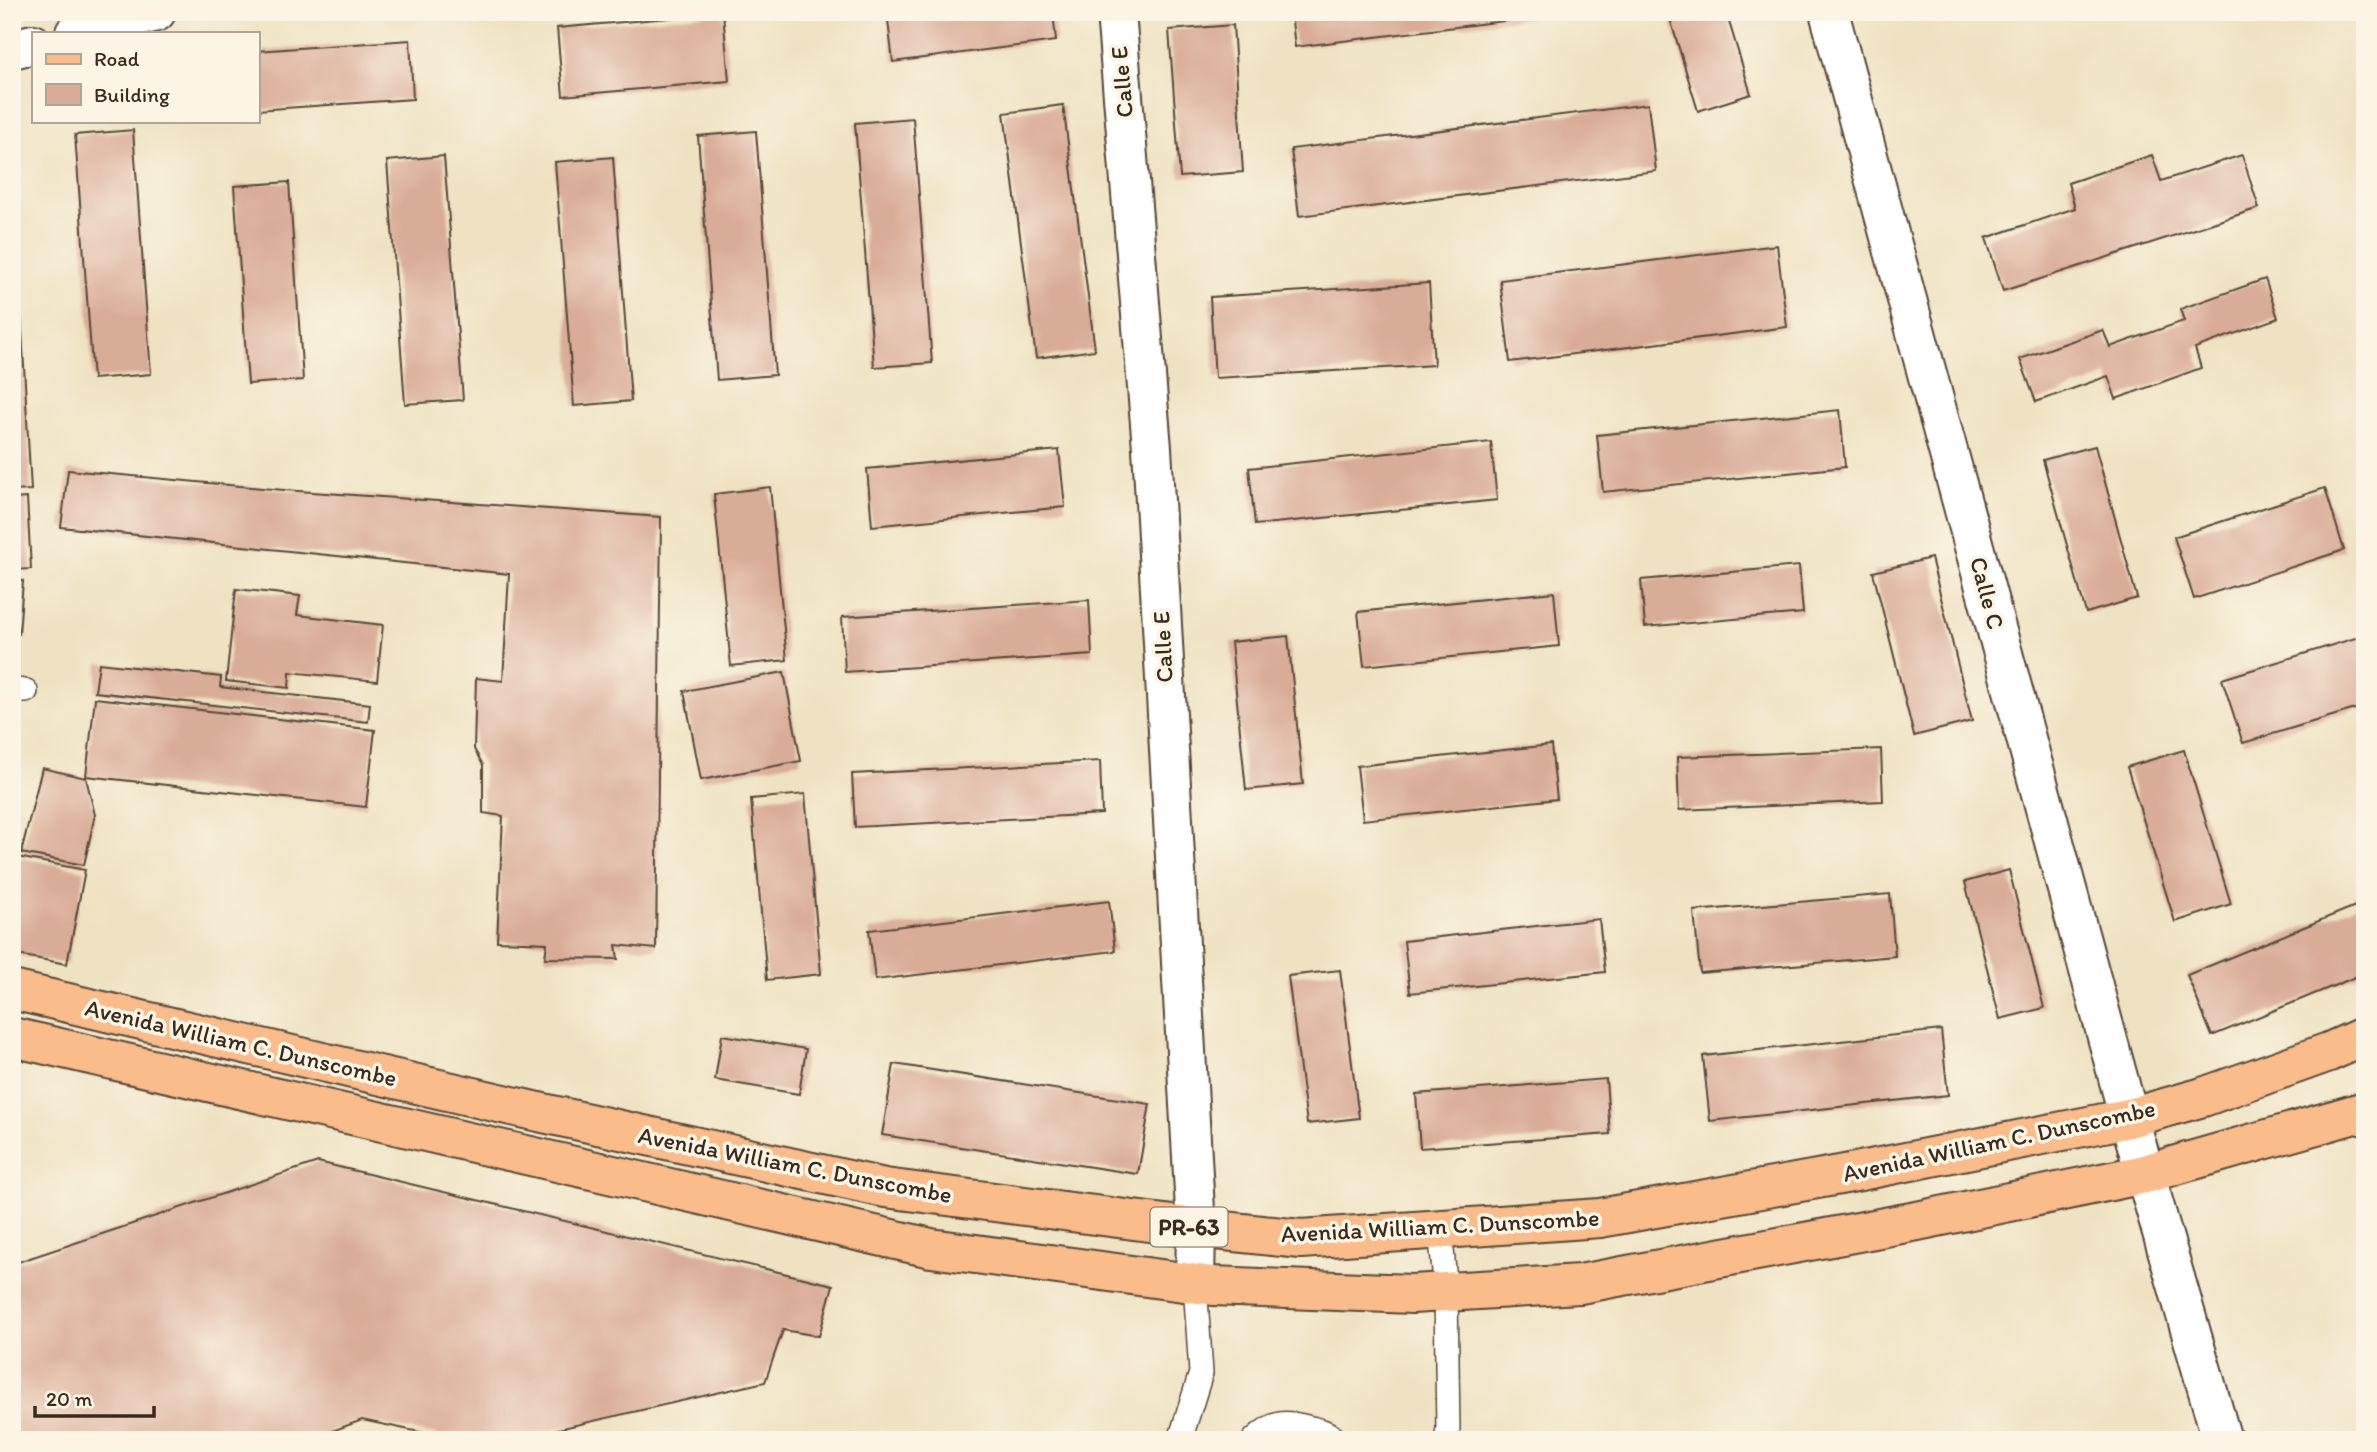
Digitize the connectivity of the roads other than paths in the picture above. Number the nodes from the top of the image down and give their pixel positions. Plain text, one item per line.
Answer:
1 (156, 12) edge
2 (1116, 12) edge
3 (1829, 12) edge
4 (79, 32) edge
5 (32, 44) edge
6 (12, 49) edge
7 (12, 990) edge
8 (160, 1024) junction
9 (2365, 1036) edge
10 (12, 1037) edge
11 (150, 1069) junction
12 (2362, 1114) edge
13 (2129, 1118) junction
14 (2145, 1174) junction
15 (1196, 1228) junction
16 (1440, 1229) junction
17 (1195, 1283) junction
18 (1446, 1292) junction
19 (1180, 1440) edge
20 (1254, 1440) edge
21 (1336, 1440) edge
22 (1446, 1440) edge
23 (2222, 1440) edge

1 - 4 street
2 - 15 street, Calle E
3 - 13 street, Calle C
5 - 6 street
7 - 8 main road, Avenida William C. Dunscombe / PR-63
8 - 11 main road
8 - 15 main road, Avenida William C. Dunscombe / PR-63
9 - 13 main road, Avenida William C. Dunscombe / PR-63
10 - 11 main road, Avenida William C. Dunscombe / PR-63
11 - 17 main road, Avenida William C. Dunscombe / PR-63
12 - 14 main road, Avenida William C. Dunscombe / PR-63
13 - 14 street, Calle C
13 - 16 main road, Avenida William C. Dunscombe / PR-63
14 - 18 main road, Avenida William C. Dunscombe / PR-63
14 - 23 street, Calle C
15 - 16 main road, Avenida William C. Dunscombe / PR-63
15 - 17 street, Calle E
16 - 18 lane
17 - 18 main road, Avenida William C. Dunscombe / PR-63
17 - 19 lane
18 - 22 lane
20 - 21 lane

